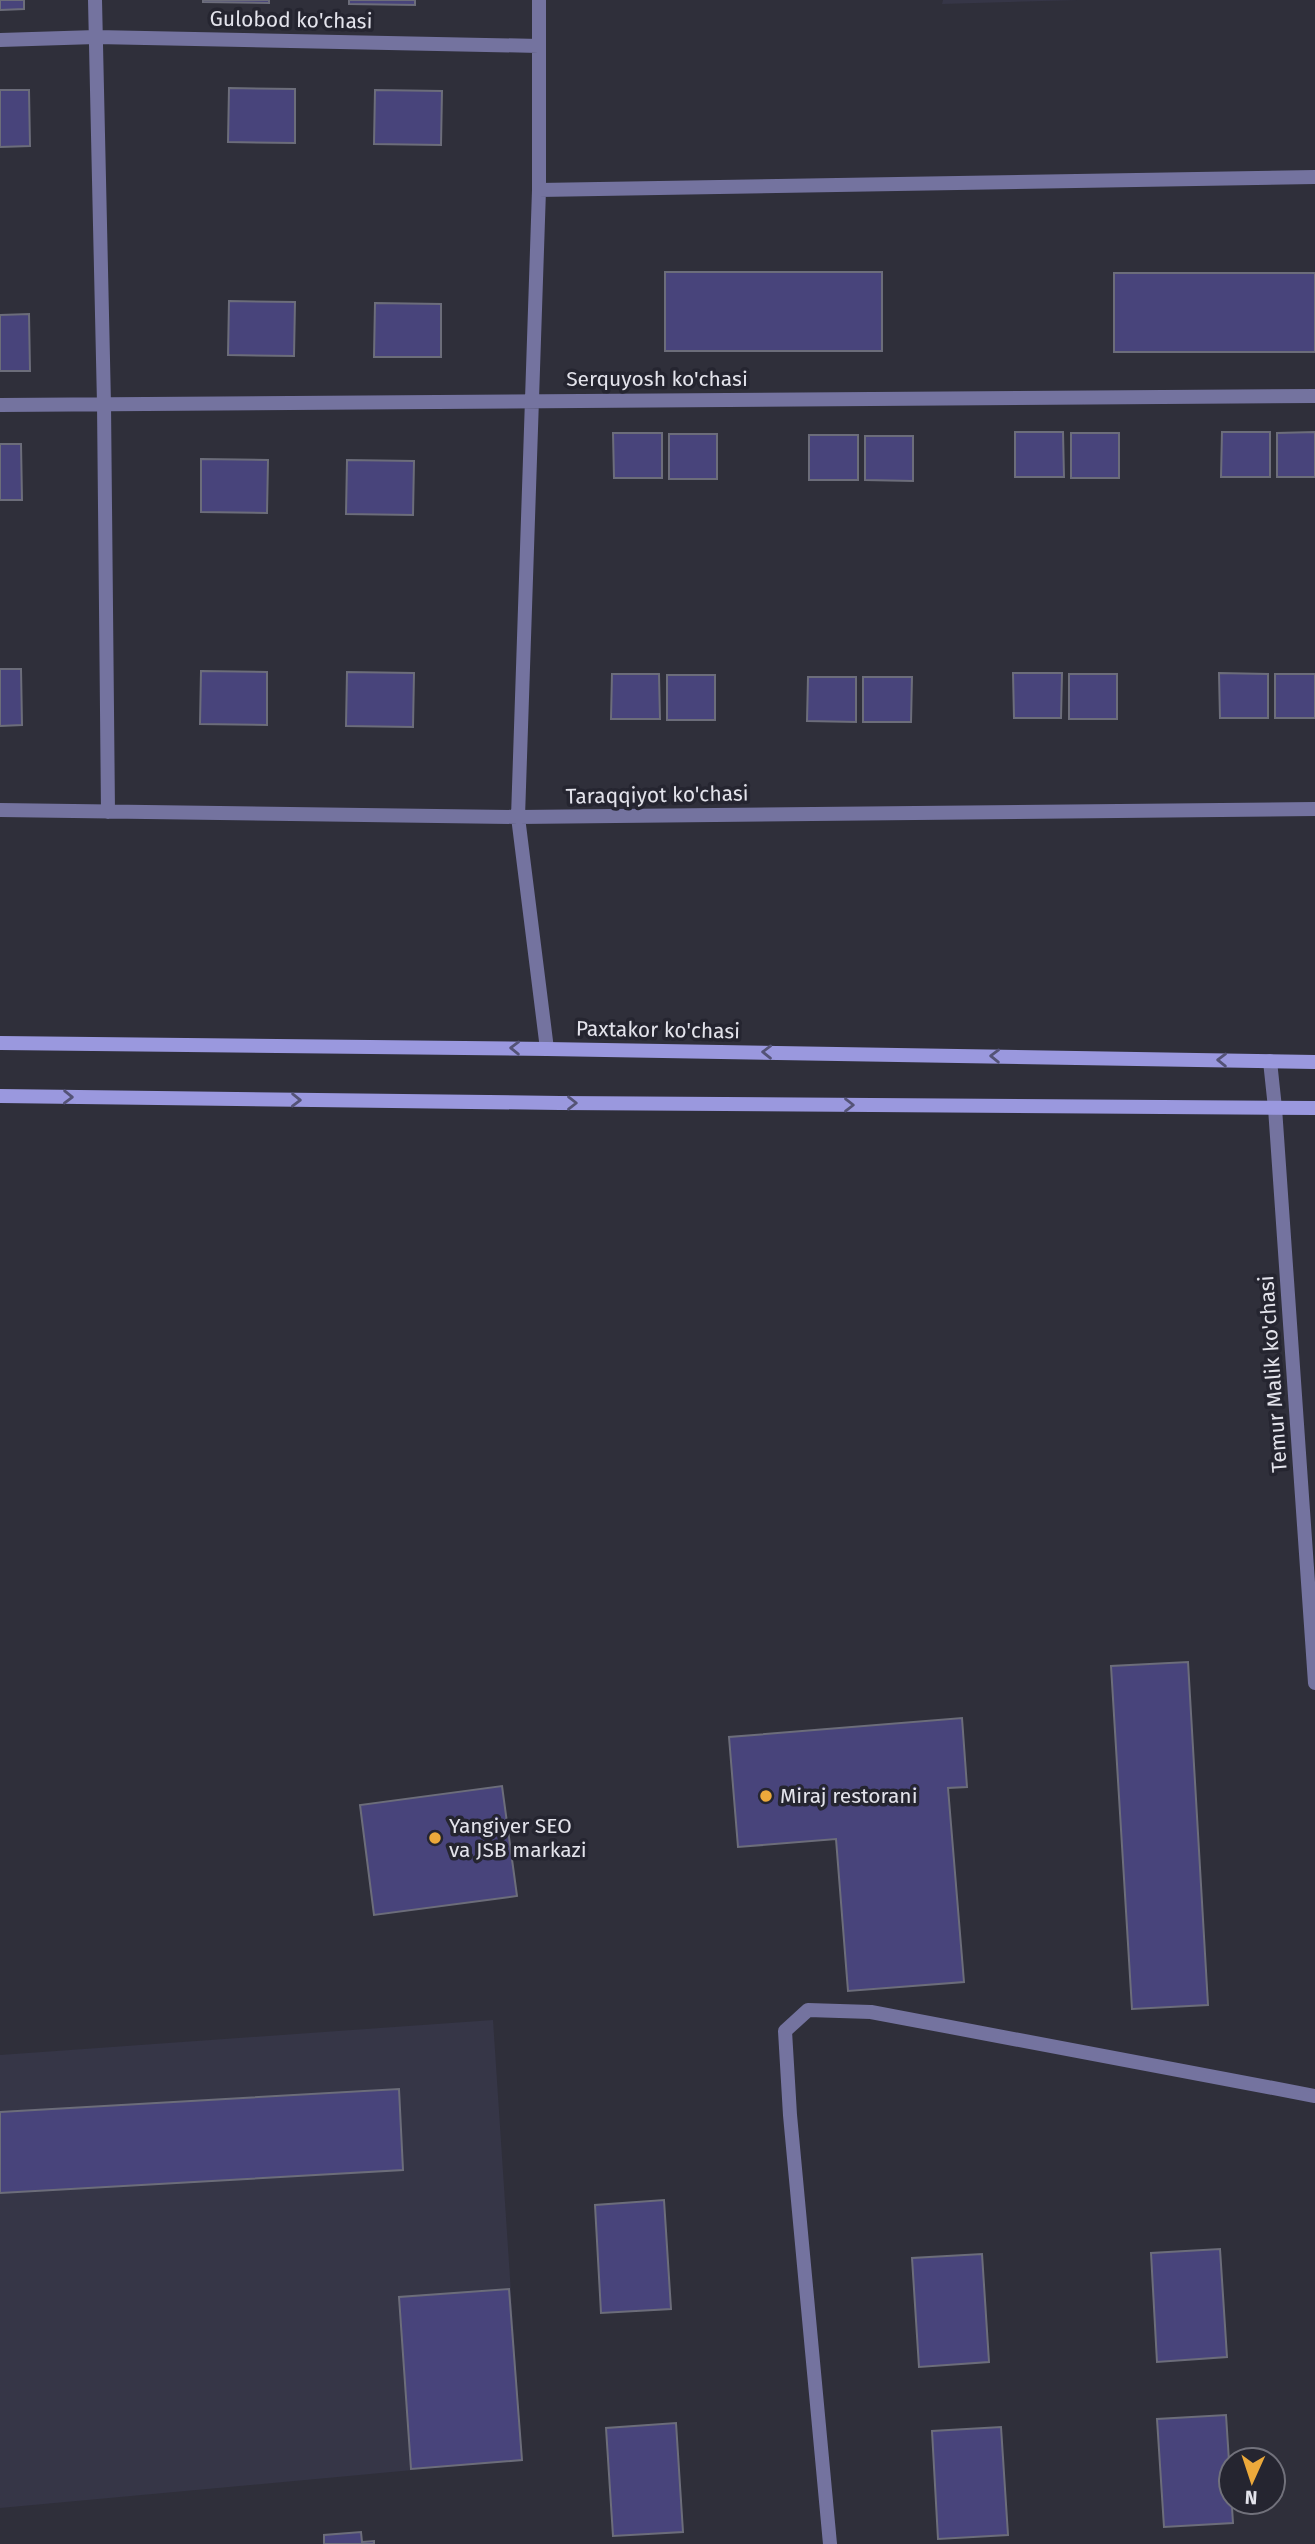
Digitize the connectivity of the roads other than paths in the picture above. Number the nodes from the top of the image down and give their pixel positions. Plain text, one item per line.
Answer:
1 (96, 0) edge
2 (539, 0) edge
3 (96, 37) junction
4 (0, 40) edge
5 (539, 46) junction
6 (1315, 177) edge
7 (540, 190) junction
8 (1315, 396) edge
9 (534, 401) junction
10 (104, 404) junction
11 (0, 405) edge
12 (1315, 809) edge
13 (0, 810) edge
14 (108, 812) junction
15 (518, 817) junction
16 (0, 1043) edge
17 (547, 1049) junction
18 (1270, 1061) junction
19 (1315, 1062) edge
20 (0, 1096) edge
21 (1275, 1108) junction
22 (1315, 1108) edge
23 (1315, 1683) edge
24 (1315, 2095) edge
25 (830, 2544) edge

1 - 3 street
2 - 5 street
3 - 4 street, Gulobod ko'chasi
3 - 5 street, Gulobod ko'chasi
3 - 10 street
5 - 7 street
6 - 7 street
7 - 9 street
8 - 9 street, Serquyosh ko'chasi
9 - 10 street, Serquyosh ko'chasi
9 - 15 street
10 - 11 street, Serquyosh ko'chasi
10 - 14 street
12 - 15 street, Taraqqiyot ko'chasi
13 - 14 street, Taraqqiyot ko'chasi
14 - 15 street, Taraqqiyot ko'chasi
15 - 17 street
17 -> 16 main road, Paxtakor ko'chasi
18 -> 17 main road, Paxtakor ko'chasi
18 - 19 main road, Paxtakor ko'chasi
18 - 21 street, Temur Malik ko'chasi
20 -> 21 main road
21 - 22 main road
21 - 23 street, Temur Malik ko'chasi
24 - 25 street

